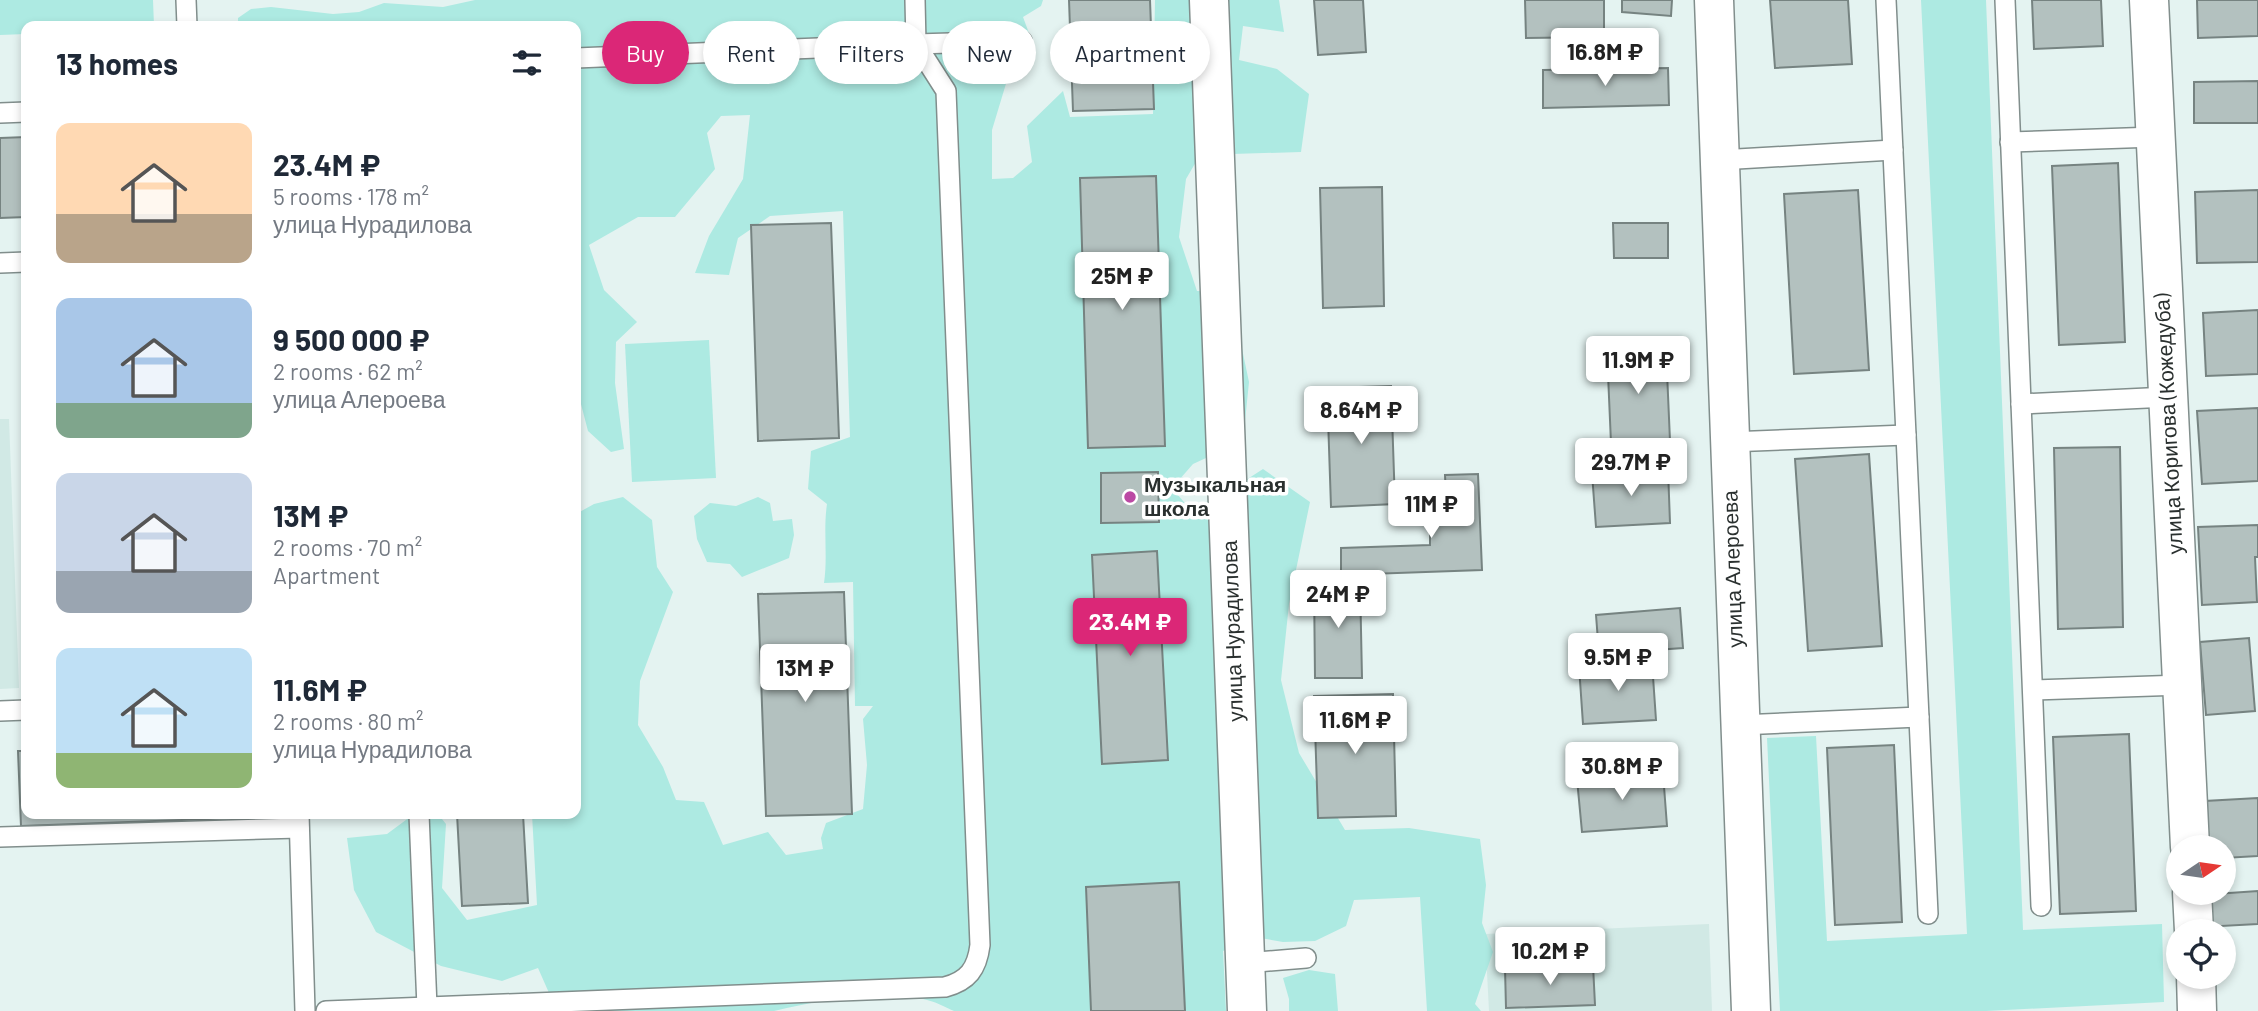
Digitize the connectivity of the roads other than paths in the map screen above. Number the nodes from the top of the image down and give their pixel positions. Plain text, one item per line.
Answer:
1 (186, 0) edge
2 (915, 0) edge
3 (1209, 0) edge
4 (1714, 0) edge
5 (1886, 0) edge
6 (2005, 0) edge
7 (2149, 0) edge
8 (187, 21) edge
9 (915, 21) edge
10 (814, 48) edge
11 (581, 58) edge
12 (928, 63) edge
13 (21, 112) edge
14 (0, 113) edge
15 (2155, 136) junction
16 (2010, 142) junction
17 (1893, 150) junction
18 (1720, 160) junction
19 (21, 262) edge
20 (0, 263) edge
21 (2168, 397) junction
22 (2021, 404) junction
23 (1906, 435) junction
24 (1729, 442) junction
25 (2182, 685) junction
26 (2034, 690) junction
27 (21, 710) edge
28 (0, 711) edge
29 (1919, 717) junction
30 (1740, 725) junction
31 (419, 819) edge
32 (299, 821) edge
33 (2189, 835) edge
34 (0, 837) edge
35 (2040, 906) dead end
36 (1928, 915) dead end
37 (1306, 958) dead end
38 (1245, 963) junction
39 (2196, 989) edge
40 (703, 1004) edge
41 (427, 1007) junction
42 (305, 1011) edge
43 (326, 1011) edge
44 (1247, 1011) edge
45 (1751, 1011) edge
46 (2197, 1011) edge

1 - 8 lane
2 - 9 lane
3 - 38 street, улица Нурадилова
4 - 18 street, улица Алероева
5 - 17 lane
6 - 16 lane
7 - 15 street, улица Коригова (Кожедуба)
10 - 11 lane
12 - 40 lane
13 - 14 lane
15 - 16 lane
15 - 21 street, улица Коригова (Кожедуба)
16 - 22 lane
17 - 18 lane
17 - 23 lane
18 - 24 street, улица Алероева
19 - 20 lane
21 - 22 lane
21 - 25 street, улица Коригова (Кожедуба)
22 - 26 lane
23 - 24 lane
23 - 29 lane
24 - 30 street, улица Алероева
25 - 26 lane
25 - 33 street, улица Коригова (Кожедуба)
26 - 35 lane
27 - 28 lane
29 - 30 lane
29 - 36 lane
30 - 45 street, улица Алероева
31 - 41 lane
32 - 34 lane
32 - 42 lane
37 - 38 lane
38 - 44 street, улица Нурадилова
39 - 46 street
40 - 41 lane
41 - 43 lane

